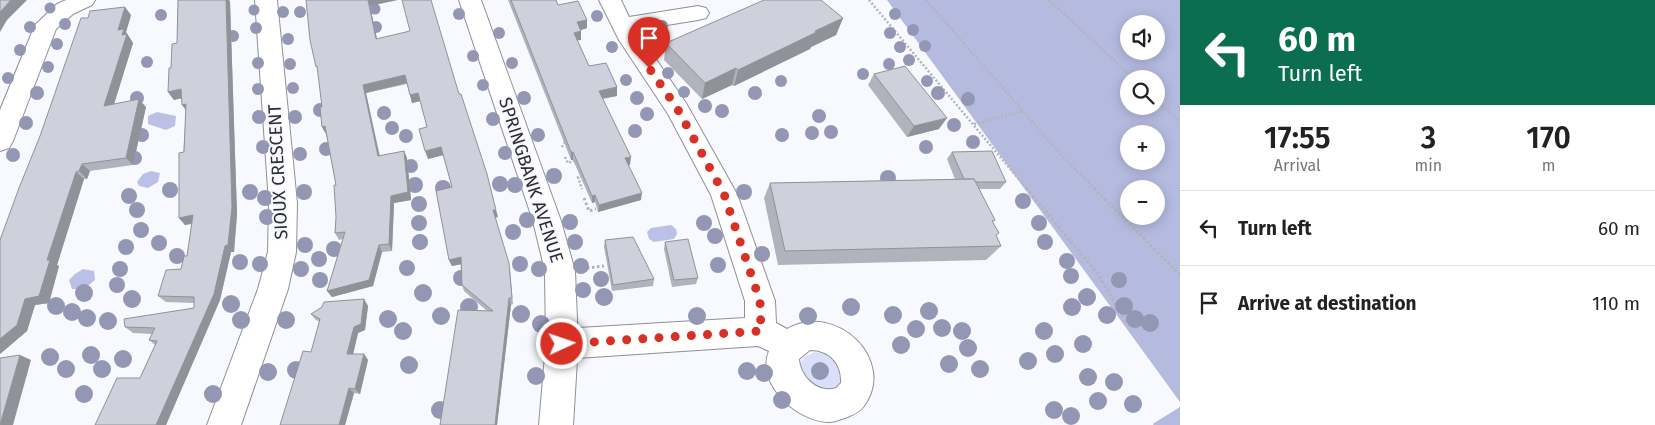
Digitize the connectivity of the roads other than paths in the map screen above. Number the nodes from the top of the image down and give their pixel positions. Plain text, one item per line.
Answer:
1 (84, 0) edge
2 (266, 0) edge
3 (470, 0) edge
4 (610, 0) edge
5 (698, 14) dead end
6 (623, 25) junction
7 (0, 141) edge
8 (761, 331) junction
9 (562, 344) junction
10 (788, 345) dead end
11 (224, 425) edge
12 (556, 425) edge

1 - 7 street
2 - 11 street, SIOUX CRESCENT
3 - 9 street, SPRINGBANK AVENUE
4 - 6 street
5 - 6 street
6 - 8 street
8 - 9 street
8 - 10 street
9 - 12 street, SPRINGBANK AVENUE

